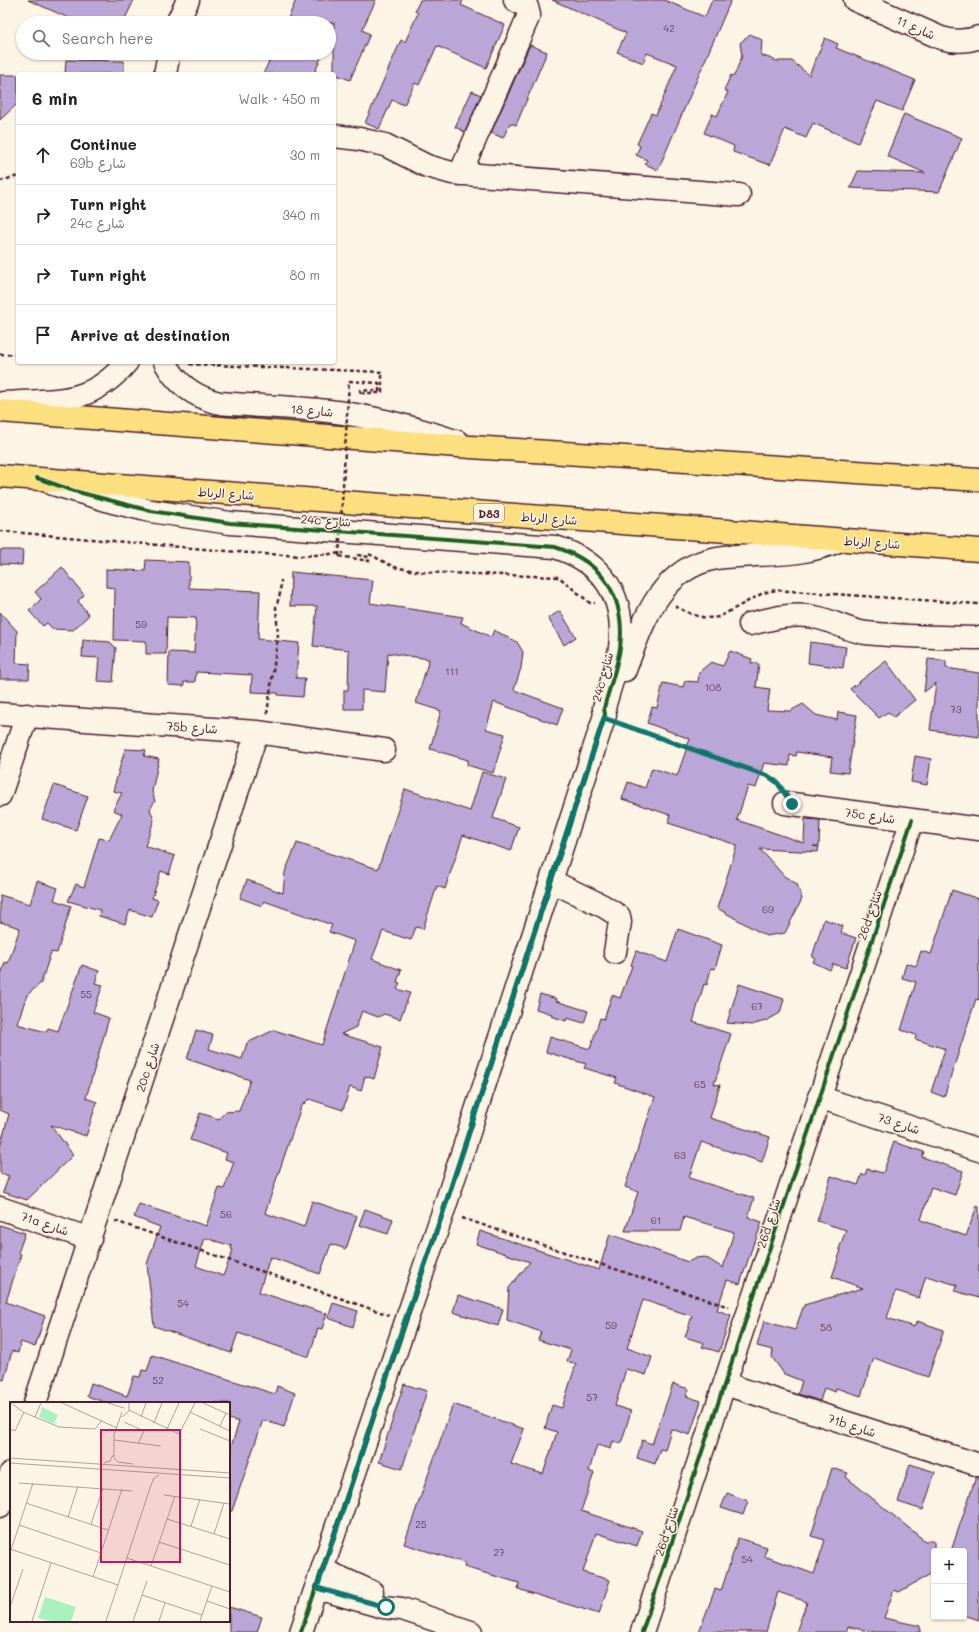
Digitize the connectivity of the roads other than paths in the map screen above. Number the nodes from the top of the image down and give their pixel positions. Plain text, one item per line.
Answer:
1 (188, 0) edge
2 (515, 0) edge
3 (855, 0) edge
4 (181, 16) edge
5 (979, 37) edge
6 (168, 60) edge
7 (165, 72) edge
8 (336, 136) edge
9 (460, 174) junction
10 (739, 195) dead end
11 (125, 364) edge
12 (166, 364) edge
13 (0, 403) edge
14 (0, 411) edge
15 (471, 447) junction
16 (0, 476) edge
17 (37, 478) junction
18 (979, 480) edge
19 (841, 540) junction
20 (979, 550) edge
21 (750, 624) dead end
22 (979, 638) edge
23 (0, 714) edge
24 (27, 715) junction
25 (604, 717) junction
26 (261, 732) junction
27 (384, 750) dead end
28 (0, 795) edge
29 (789, 804) road end
30 (912, 820) junction
31 (979, 829) edge
32 (551, 881) junction
33 (615, 952) dead end
34 (819, 1097) junction
35 (979, 1150) edge
36 (0, 1208) edge
37 (90, 1238) junction
38 (725, 1384) junction
39 (35, 1402) edge
40 (979, 1465) edge
41 (10, 1476) edge
42 (0, 1506) edge
43 (320, 1579) junction
44 (302, 1632) edge
45 (471, 1632) edge
46 (642, 1632) edge

1 - 4 street
2 - 9 street
3 - 5 street, شارع 11
6 - 7 street
8 - 9 street
9 - 10 street
11 - 13 street
12 - 15 street, شارع 18
14 - 15 highway
15 - 18 highway
16 - 17 highway, شارع الرباط / D83
17 - 19 highway, شارع الرباط / D83
17 - 25 street, 24c شارع
19 - 20 highway, شارع الرباط / D83
19 - 25 street, 24c شارع
21 - 22 street
23 - 24 street, 75b شارع
24 - 26 street, 75b شارع
24 - 28 street
25 - 32 street, 24c شارع
26 - 27 street, 75b شارع
26 - 37 street, 20c شارع
29 - 30 street, 75c شارع
30 - 31 street, 75c شارع
30 - 34 street, 26d شارع
32 - 33 street
32 - 43 street, 24c شارع
34 - 35 street, شارع 73
34 - 38 street, 26d شارع
36 - 37 street, 71a شارع
37 - 39 street, 20c شارع
38 - 40 street, 71b شارع
38 - 46 street, 26d شارع
41 - 42 street
43 - 44 street, 24c شارع
43 - 45 street

